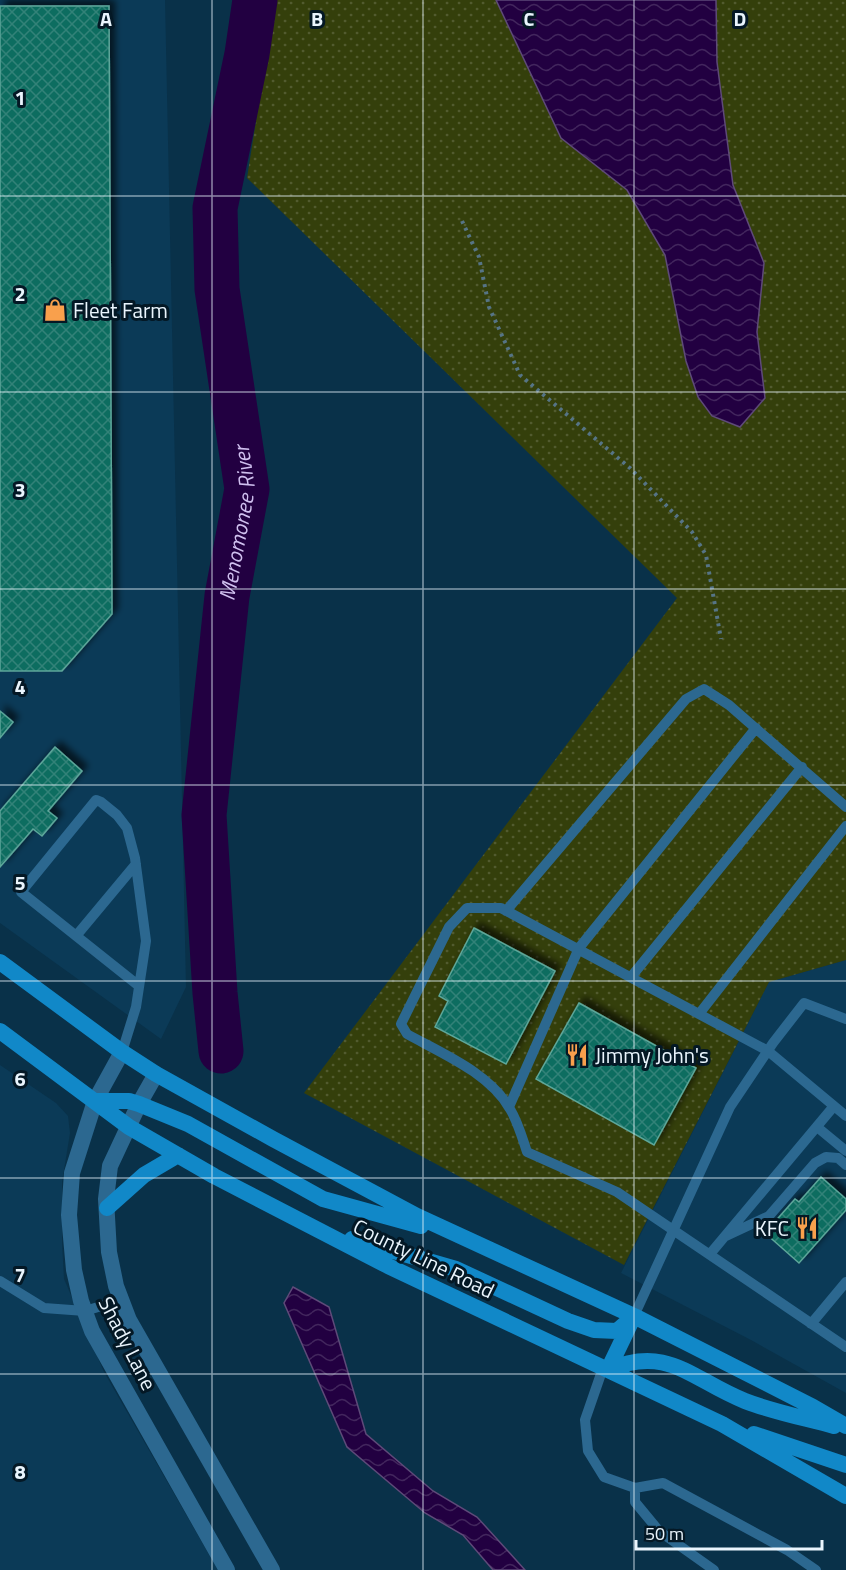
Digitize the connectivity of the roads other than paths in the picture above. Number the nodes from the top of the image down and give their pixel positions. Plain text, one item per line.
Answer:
1 (756, 728) junction
2 (802, 767) junction
3 (846, 807) edge
4 (846, 826) edge
5 (136, 864) junction
6 (506, 911) junction
7 (76, 936) junction
8 (579, 948) junction
9 (0, 962) edge
10 (631, 977) junction
11 (139, 986) junction
12 (699, 1014) junction
13 (846, 1019) edge
14 (0, 1031) edge
15 (768, 1051) junction
16 (122, 1052) junction
17 (156, 1074) junction
18 (95, 1101) junction
19 (139, 1104) junction
20 (834, 1106) junction
21 (509, 1107) junction
22 (846, 1116) edge
23 (129, 1126) junction
24 (818, 1127) junction
25 (846, 1151) edge
26 (178, 1155) junction
27 (846, 1165) edge
28 (107, 1208) junction
29 (316, 1229) junction
30 (674, 1229) junction
31 (461, 1237) junction
32 (724, 1237) junction
33 (710, 1254) junction
34 (0, 1281) edge
35 (846, 1282) edge
36 (121, 1300) junction
37 (85, 1311) junction
38 (634, 1316) junction
39 (811, 1324) junction
40 (846, 1347) edge
41 (606, 1369) junction
42 (722, 1424) junction
43 (846, 1428) edge
44 (846, 1465) edge
45 (634, 1488) junction
46 (846, 1496) edge
47 (227, 1570) edge
48 (272, 1570) edge
49 (714, 1570) edge
50 (816, 1570) edge

1 - 2 lane
1 - 6 lane
1 - 8 lane
2 - 3 lane
2 - 10 lane
4 - 12 lane
5 - 7 lane
5 - 7 lane
5 - 11 lane
6 - 8 lane
6 - 21 lane
7 - 11 lane
8 - 10 lane
8 - 21 lane
9 - 16 main road, County Line Road
10 - 12 lane
11 - 16 lane
12 - 15 lane
13 - 15 lane
14 - 18 main road, County Line Road
15 - 20 lane
15 - 30 lane
16 - 17 main road, County Line Road
16 - 18 street, Shady Lane
17 - 19 street, Shady Lane
17 - 31 main road, County Line Road
18 - 19 main road
18 - 23 main road, County Line Road
18 - 37 street, Shady Lane
19 - 23 street, Shady Lane
19 - 31 main road
20 - 22 lane
20 - 24 lane
21 - 30 lane
23 - 26 main road, County Line Road
23 - 28 street, Shady Lane
24 - 25 lane
24 - 32 lane
26 - 28 main road
26 - 29 main road, County Line Road
27 - 32 lane
28 - 36 street, Shady Lane
29 - 38 main road
29 - 41 main road, County Line Road
30 - 33 lane
30 - 38 lane
31 - 38 main road, County Line Road
32 - 33 lane
33 - 39 lane
34 - 37 lane
35 - 39 lane
36 - 37 lane
36 - 48 street, Shady Lane
37 - 47 street, Shady Lane
38 - 41 main road
38 - 43 main road, County Line Road
39 - 40 lane
41 - 42 main road, County Line Road
41 - 43 main road
41 - 45 lane
42 - 44 main road
42 - 46 main road, County Line Road
45 - 49 lane
45 - 50 lane

